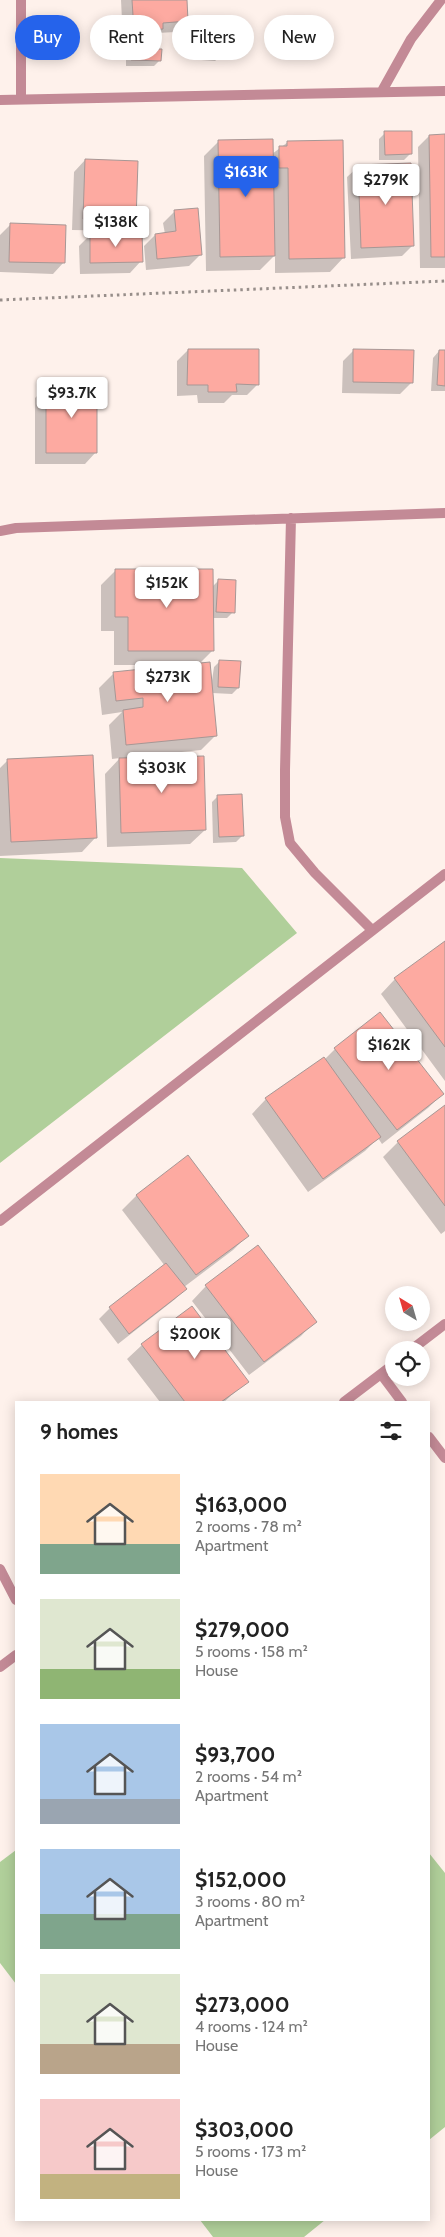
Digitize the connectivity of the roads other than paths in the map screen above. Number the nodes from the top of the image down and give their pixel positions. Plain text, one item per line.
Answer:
1 (21, 0) edge
2 (441, 0) edge
3 (382, 91) junction
4 (445, 91) edge
5 (21, 99) junction
6 (0, 100) edge
7 (445, 513) edge
8 (291, 518) junction
9 (0, 531) edge
10 (445, 874) edge
11 (372, 930) junction
12 (0, 1221) edge
13 (445, 1324) edge
14 (423, 1341) edge
15 (385, 1371) edge
16 (381, 1374) junction
17 (345, 1401) edge
18 (401, 1401) edge
19 (430, 1438) edge
20 (445, 1458) edge
21 (0, 1569) edge
22 (15, 1598) edge
23 (15, 1656) edge
24 (0, 1667) edge

1 - 5 street
2 - 3 street
3 - 4 street
3 - 5 street
5 - 6 street
7 - 8 street
8 - 9 street
8 - 11 street
10 - 11 street
11 - 12 street
13 - 14 street
15 - 16 street
16 - 17 street
16 - 18 street
19 - 20 street
21 - 22 street
23 - 24 street

